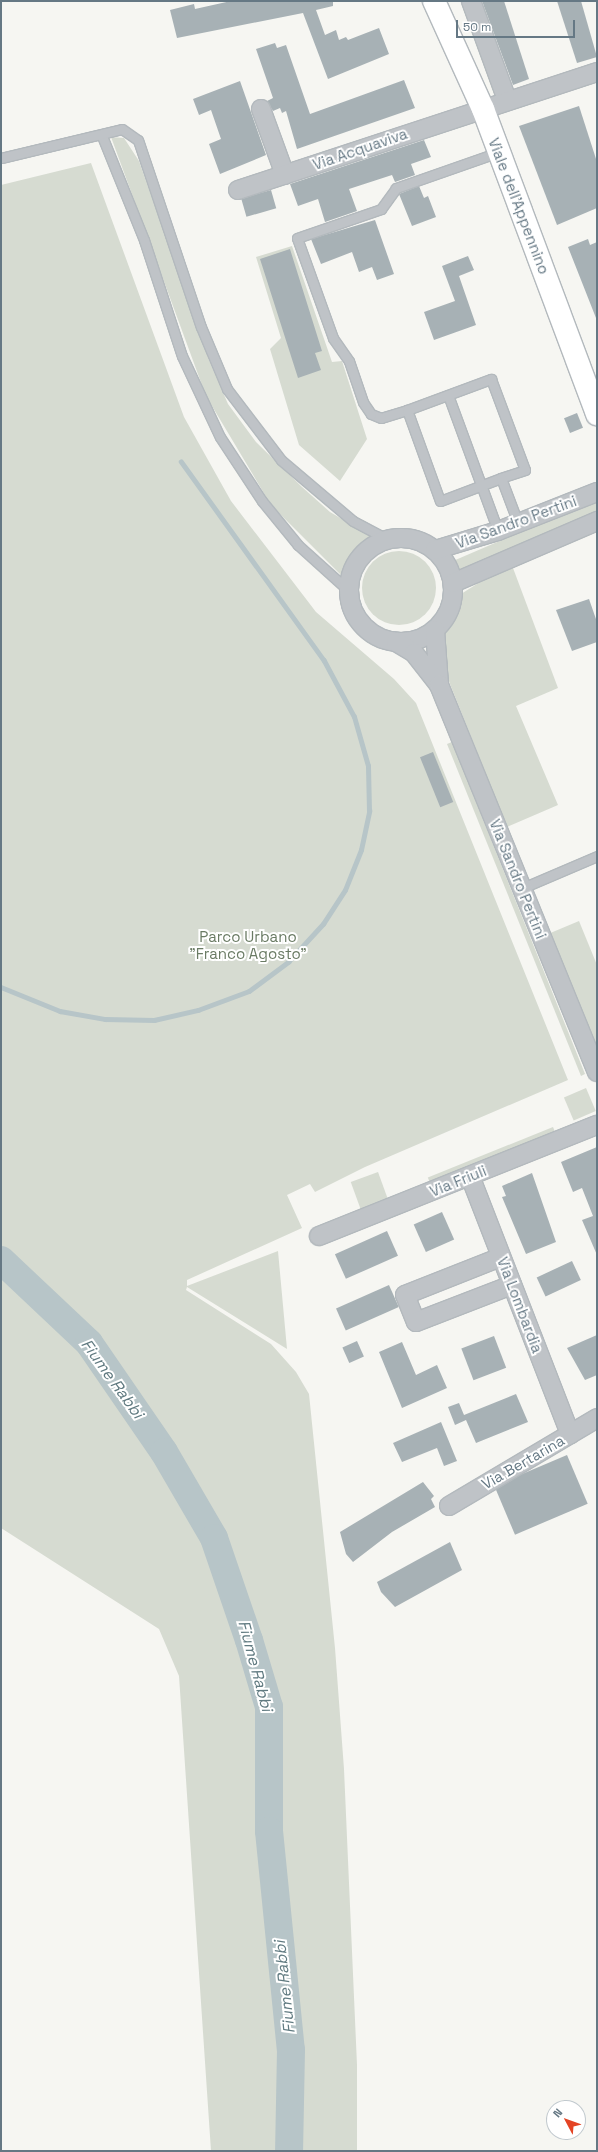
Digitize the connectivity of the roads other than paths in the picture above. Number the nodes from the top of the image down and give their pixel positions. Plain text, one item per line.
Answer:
1 (434, 1) edge
2 (471, 1) edge
3 (597, 72) edge
4 (507, 100) junction
5 (261, 109) dead end
6 (483, 109) junction
7 (102, 136) junction
8 (499, 152) junction
9 (1, 158) edge
10 (285, 174) junction
11 (238, 190) dead end
12 (448, 395) junction
13 (595, 401) edge
14 (407, 410) junction
15 (501, 478) junction
16 (480, 486) junction
17 (597, 492) edge
18 (597, 521) edge
19 (518, 523) junction
20 (498, 531) junction
21 (387, 539) junction
22 (435, 550) junction
23 (453, 583) junction
24 (348, 590) junction
25 (435, 630) junction
26 (396, 642) junction
27 (439, 686) junction
28 (597, 856) edge
29 (522, 888) junction
30 (597, 1072) edge
31 (597, 1125) edge
32 (470, 1176) junction
33 (319, 1236) dead end
34 (501, 1257) junction
35 (512, 1285) junction
36 (597, 1418) edge
37 (570, 1434) junction
38 (449, 1506) dead end

1 - 6 main road, Viale dell'Appennino
2 - 4 street
3 - 4 street, Via Acquaviva
4 - 6 street, Via Acquaviva
5 - 10 street
6 - 8 main road, Viale dell'Appennino
6 - 10 street, Via Acquaviva
7 - 9 lane
7 - 21 lane
7 - 24 lane
8 - 13 main road, Viale dell'Appennino
8 - 14 lane
10 - 11 street, Via Acquaviva
12 - 14 lane
12 - 15 lane
12 - 16 lane
14 - 16 lane
15 - 16 lane
15 - 19 lane
16 - 20 lane
17 - 19 street, Via Sandro Pertini
18 - 23 street, Via Sandro Pertini
19 - 20 street, Via Sandro Pertini
20 - 22 street, Via Sandro Pertini
21 - 22 street
21 - 24 street
22 - 23 street
23 - 25 street
24 - 26 street
25 - 26 street
25 - 27 street, Via Sandro Pertini
26 - 27 street, Via Sandro Pertini
27 - 29 street, Via Sandro Pertini
28 - 29 lane
29 - 30 street, Via Sandro Pertini
31 - 32 street, Via Friuli
32 - 33 street, Via Friuli
32 - 34 street, Via Lombardia
34 - 35 street, Via Lombardia
34 - 35 street
35 - 37 street, Via Lombardia
36 - 37 street, Via Bertarina
37 - 38 street, Via Bertarina

